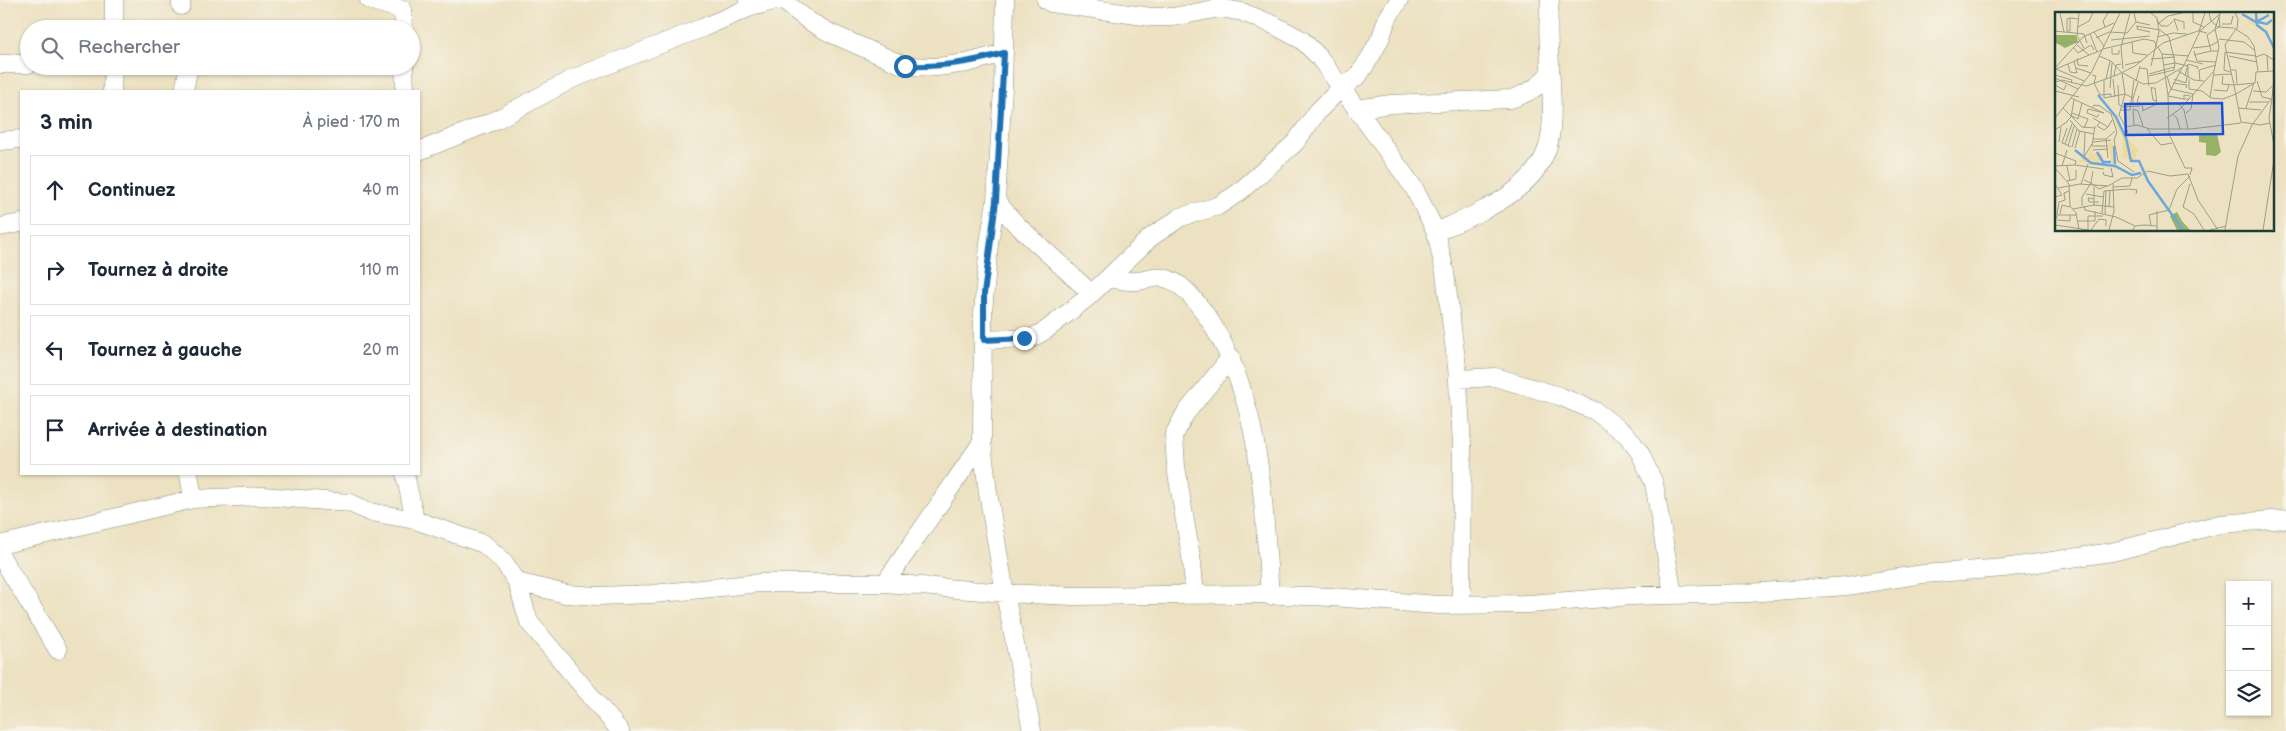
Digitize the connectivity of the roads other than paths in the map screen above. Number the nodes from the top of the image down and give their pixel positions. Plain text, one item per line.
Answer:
1 (114, 0) edge
2 (369, 0) edge
3 (778, 0) edge
4 (782, 0) edge
5 (1005, 0) edge
6 (1046, 0) edge
7 (1399, 0) edge
8 (1550, 0) edge
9 (749, 3) edge
10 (114, 20) edge
11 (404, 20) edge
12 (1004, 53) junction
13 (0, 64) edge
14 (20, 64) edge
15 (1550, 72) junction
16 (113, 75) edge
17 (187, 75) edge
18 (404, 75) edge
19 (112, 90) edge
20 (184, 90) edge
21 (405, 90) edge
22 (1340, 90) junction
23 (1356, 109) junction
24 (20, 139) edge
25 (0, 140) edge
26 (420, 147) edge
27 (996, 201) junction
28 (20, 223) edge
29 (0, 227) edge
30 (1436, 232) junction
31 (1108, 278) junction
32 (1091, 293) junction
33 (984, 340) junction
34 (1231, 357) junction
35 (1458, 379) junction
36 (982, 442) junction
37 (189, 475) edge
38 (405, 475) edge
39 (193, 499) junction
40 (2286, 519) edge
41 (415, 520) junction
42 (0, 545) edge
43 (0, 555) edge
44 (517, 582) junction
45 (885, 583) junction
46 (1005, 593) junction
47 (1195, 595) junction
48 (1673, 595) junction
49 (1270, 596) junction
50 (1461, 604) junction
51 (58, 650) dead end
52 (620, 731) edge
53 (1032, 731) edge

1 - 10 street
2 - 11 street
3 - 9 street
4 - 12 street
5 - 12 street
6 - 22 street
7 - 22 street
8 - 15 street
9 - 26 street
12 - 27 street
13 - 14 street
15 - 23 street
15 - 30 street
16 - 19 street
17 - 20 street
18 - 21 street
22 - 23 street
22 - 31 street
23 - 30 street
24 - 25 street
27 - 32 street
27 - 33 street
28 - 29 street
30 - 35 street
31 - 32 street
31 - 34 street
32 - 33 street
33 - 36 street
34 - 47 street
34 - 49 street
35 - 48 street
35 - 50 street
36 - 45 street
36 - 46 street
37 - 39 street
38 - 41 street
39 - 41 street
39 - 42 street
40 - 48 street
41 - 44 street
43 - 51 street
44 - 45 street
44 - 52 street
45 - 46 street
46 - 47 street
46 - 53 street
47 - 49 street
48 - 50 street
49 - 50 street

